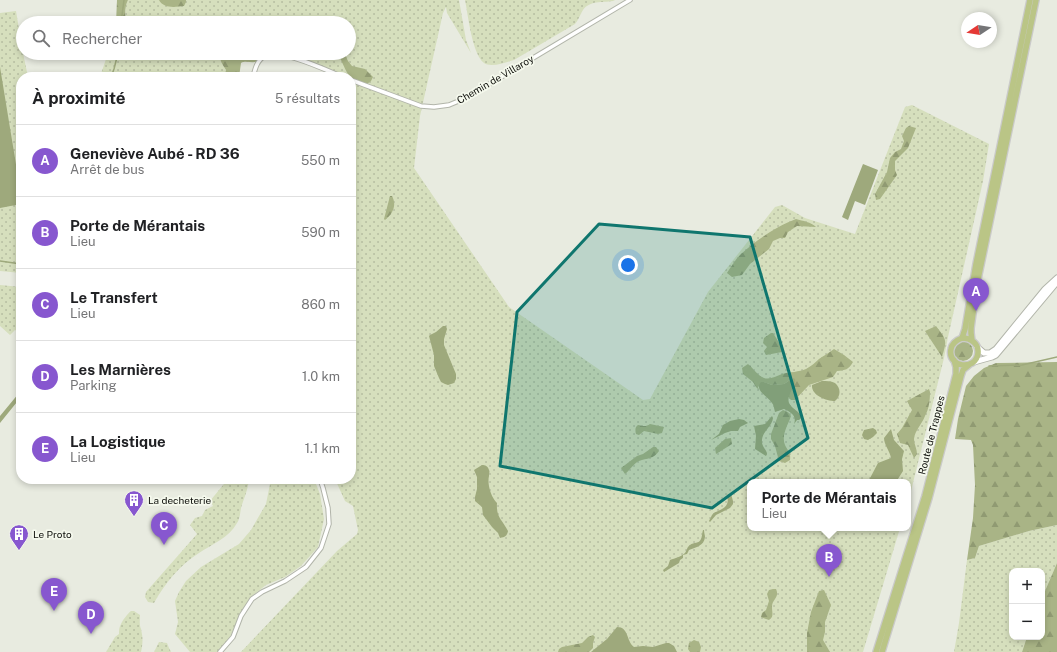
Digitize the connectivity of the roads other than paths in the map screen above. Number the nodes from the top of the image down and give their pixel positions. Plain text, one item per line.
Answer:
1 (630, 0) edge
2 (1030, 0) edge
3 (1036, 0) edge
4 (260, 60) edge
5 (299, 60) edge
6 (254, 72) edge
7 (330, 72) edge
8 (356, 82) edge
9 (1057, 278) edge
10 (1057, 282) edge
11 (1041, 294) junction
12 (1026, 320) junction
13 (962, 338) junction
14 (972, 341) junction
15 (977, 347) junction
16 (954, 360) junction
17 (972, 363) junction
18 (322, 484) edge
19 (220, 652) edge
20 (876, 652) edge
21 (882, 652) edge

1 - 8 street, Chemin de Villaroy
2 - 13 main road
3 - 14 main road
4 - 6 street
5 - 7 street
9 - 11 street
10 - 12 street
11 - 12 street
11 - 15 street
12 - 17 street
13 - 14 main road
13 - 16 main road
14 - 15 main road
15 - 17 main road
16 - 17 main road
16 - 20 main road, Route de Trappes
17 - 21 main road, Route de Trappes
18 - 19 street

